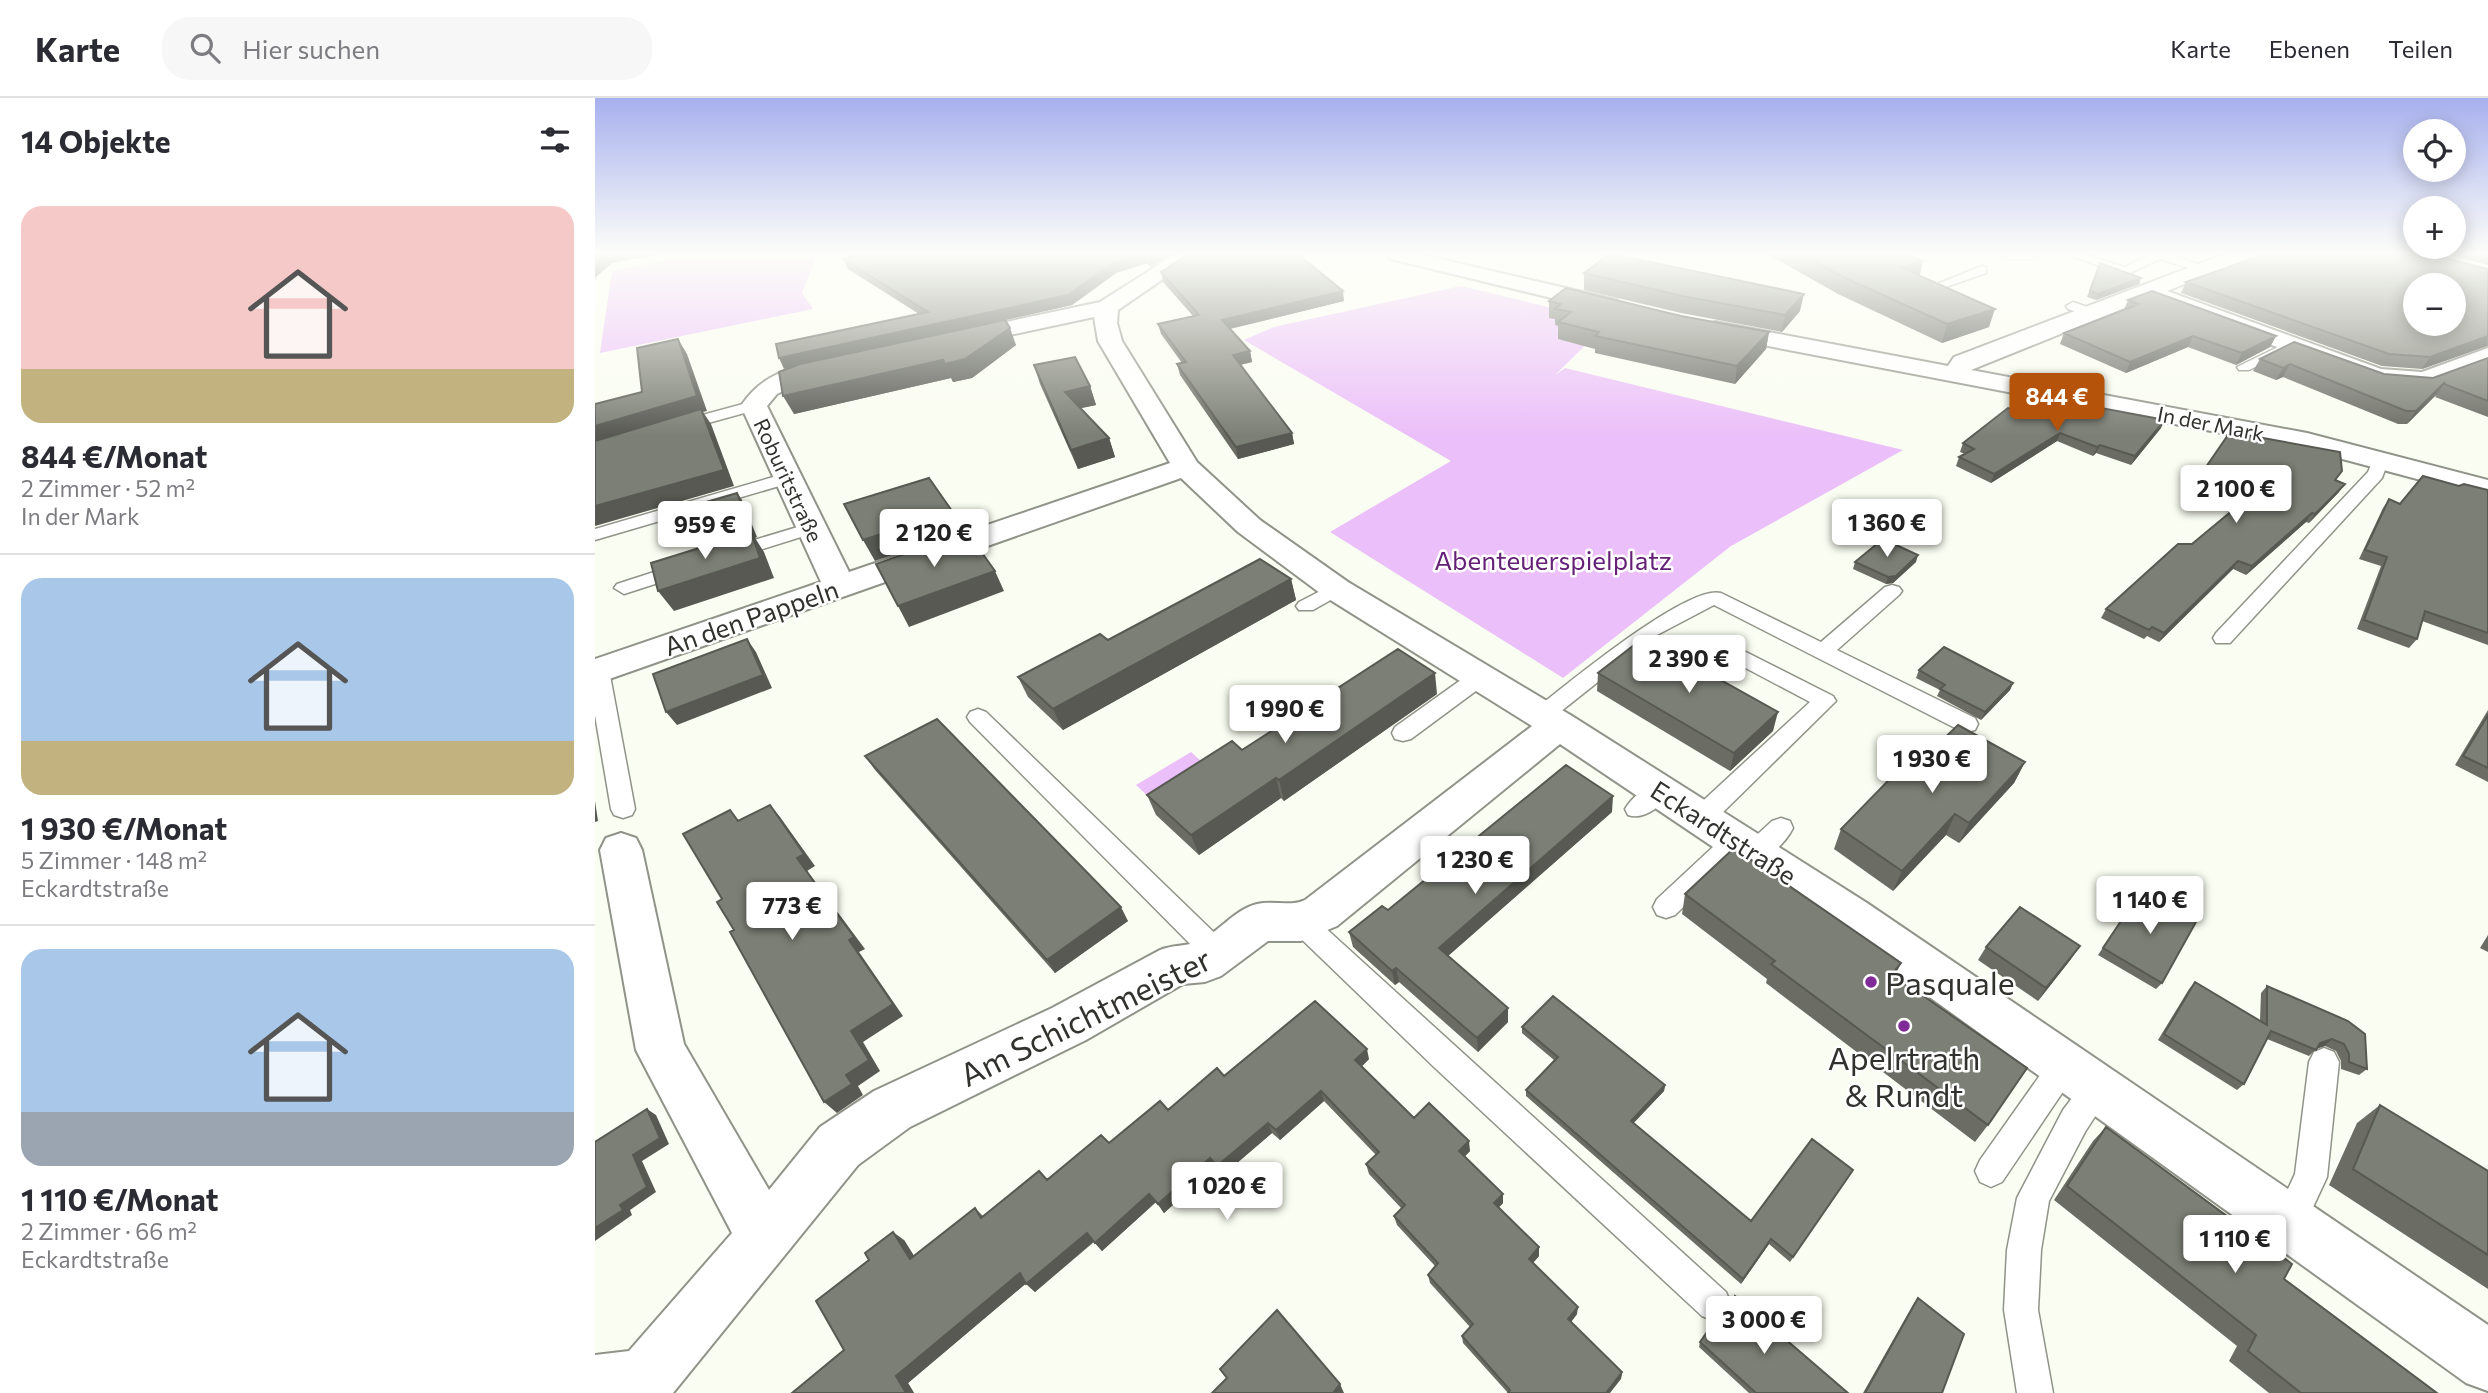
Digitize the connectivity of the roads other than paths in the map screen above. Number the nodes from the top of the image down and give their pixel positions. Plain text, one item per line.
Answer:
1 (1068, 315) edge
2 (1106, 315) edge
3 (2068, 315) edge
4 (2211, 315) edge
5 (1693, 325) edge
6 (938, 344) edge
7 (2289, 345) junction
8 (2488, 355) edge
9 (856, 362) edge
10 (2243, 367) edge
11 (1955, 375) junction
12 (754, 406) junction
13 (661, 431) edge
14 (2381, 459) junction
15 (1186, 467) junction
16 (787, 478) junction
17 (2488, 489) edge
18 (811, 528) junction
19 (595, 535) edge
20 (624, 588) dead end
21 (1892, 591) dead end
22 (834, 595) junction
23 (2223, 638) dead end
24 (1728, 650) dead end
25 (1823, 652) junction
26 (597, 671) edge
27 (1480, 677) junction
28 (978, 717) dead end
29 (1550, 720) junction
30 (1967, 724) dead end
31 (1402, 733) dead end
32 (1702, 817) junction
33 (622, 830) joint
34 (1758, 840) junction
35 (1667, 906) dead end
36 (1301, 922) junction
37 (1217, 953) junction
38 (2324, 1062) dead end
39 (2065, 1064) junction
40 (2099, 1087) junction
41 (1991, 1171) dead end
42 (2289, 1221) junction
43 (765, 1238) junction
44 (1714, 1304) dead end
45 (2488, 1361) edge
46 (624, 1386) edge
47 (2035, 1393) edge

1 - 6 street
2 - 15 street, Eckardtstraße
3 - 11 street
4 - 7 street
5 - 11 street, In der Mark
7 - 8 street
7 - 10 lane
9 - 12 street, Roburitstraße
11 - 14 street, In der Mark
12 - 13 lane
12 - 16 street, Roburitstraße
14 - 17 street, In der Mark
14 - 23 lane
15 - 22 street, An den Pappeln
15 - 27 street, Eckardtstraße
16 - 18 street, Roburitstraße
16 - 19 lane
18 - 20 lane
18 - 22 street, Roburitstraße
21 - 25 lane
22 - 26 street, An den Pappeln
24 - 32 lane
25 - 29 lane
25 - 30 lane
26 - 33 lane
27 - 29 street, Eckardtstraße
27 - 31 lane
28 - 37 lane
29 - 32 street, Eckardtstraße
29 - 36 street, Am Schichtmeister
32 - 34 street, Eckardtstraße
33 - 43 street
34 - 35 lane
34 - 39 street, Eckardtstraße
36 - 37 street, Am Schichtmeister
36 - 44 lane
37 - 43 street, Am Schichtmeister
38 - 42 lane
39 - 40 street, Eckardtstraße
39 - 41 lane
40 - 42 street, Eckardtstraße
40 - 47 lane
42 - 45 street, Eckardtstraße
43 - 46 street, Am Schichtmeister

